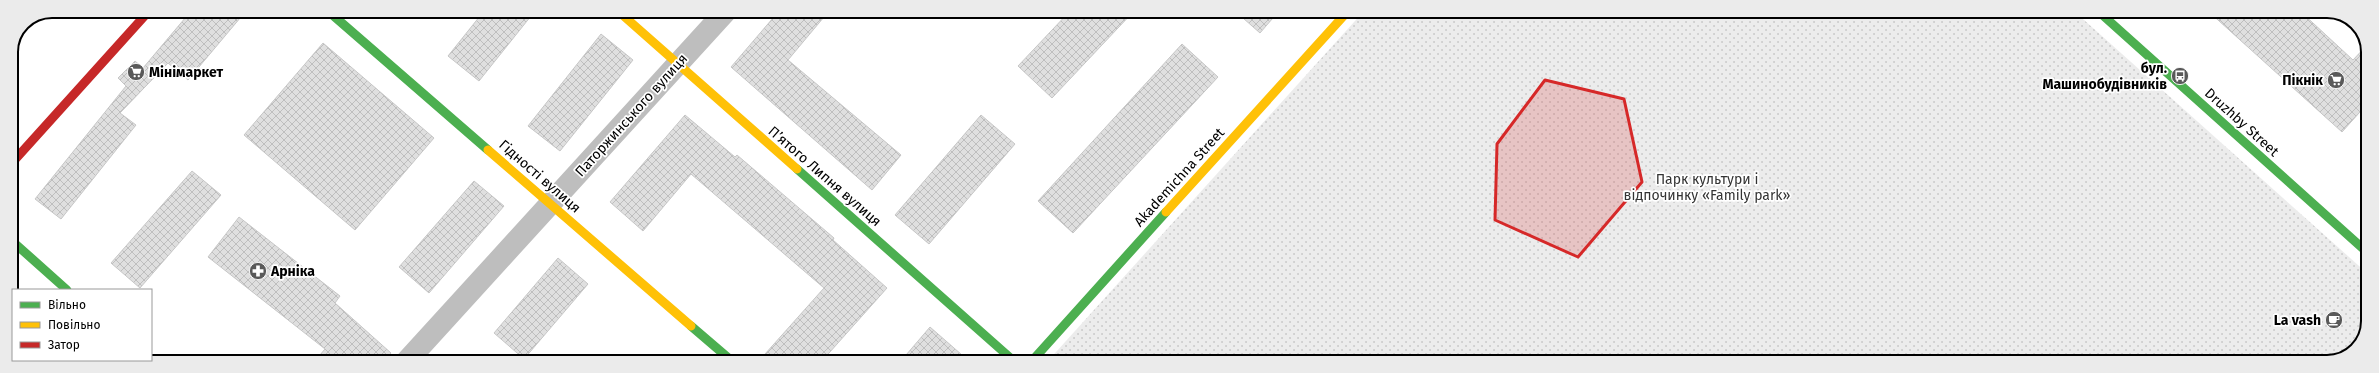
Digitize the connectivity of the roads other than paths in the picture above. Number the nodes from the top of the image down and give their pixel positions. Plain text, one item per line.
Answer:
1 (143, 18) edge
2 (336, 18) edge
3 (626, 18) edge
4 (720, 18) edge
5 (1342, 18) edge
6 (2106, 18) edge
7 (677, 65) junction
8 (18, 156) edge
9 (550, 204) junction
10 (18, 246) edge
11 (2361, 247) edge
12 (66, 289) edge
13 (412, 355) edge
14 (725, 355) edge
15 (1007, 355) edge
16 (1037, 355) edge

1 - 8 street
2 - 9 street, Гідності вулиця
3 - 7 street, П’ятого Липня вулиця
4 - 7 street, Паторжинського вулиця
5 - 16 street, Akademichna Street
6 - 11 street, Druzhby Street
7 - 9 street, Паторжинського вулиця
7 - 15 street, П’ятого Липня вулиця
9 - 13 street, Паторжинського вулиця
9 - 14 street, Гідності вулиця
10 - 12 street

